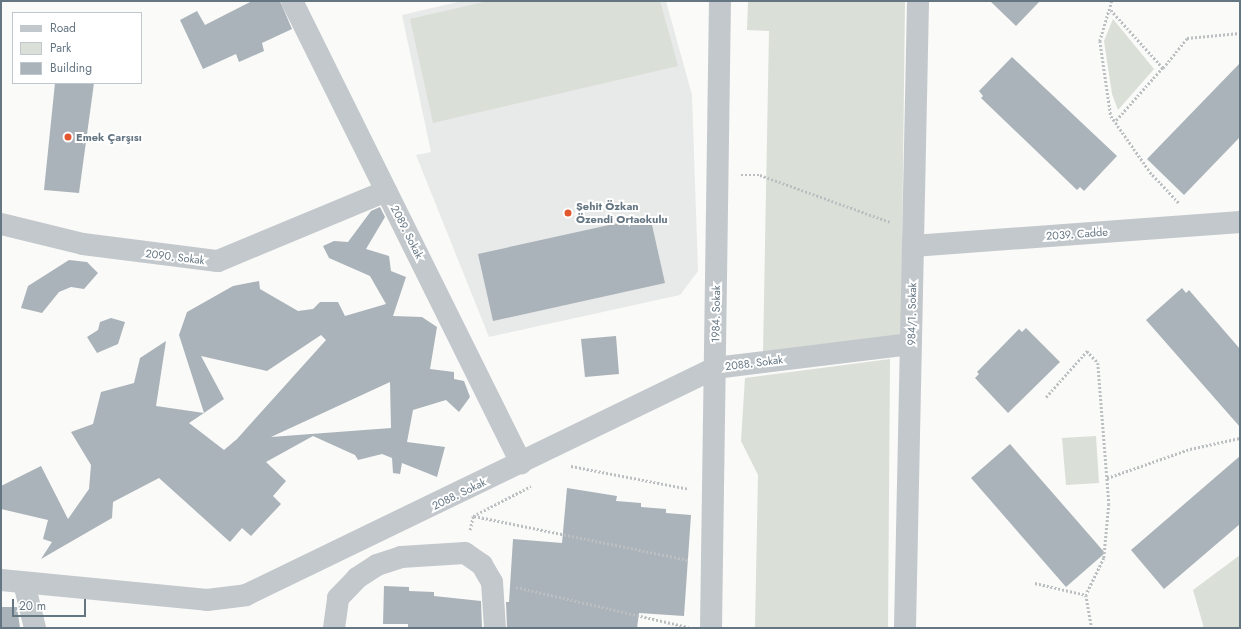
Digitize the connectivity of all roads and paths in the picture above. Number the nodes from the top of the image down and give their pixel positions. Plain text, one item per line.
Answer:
1 (292, 1) edge
2 (720, 1) edge
3 (918, 1) edge
4 (1112, 1) edge
5 (1111, 10) junction
6 (1240, 33) edge
7 (1163, 68) junction
8 (1115, 122) junction
9 (718, 176) junction
10 (386, 191) junction
11 (1240, 222) edge
12 (1, 224) edge
13 (1200, 225) junction
14 (913, 238) junction
15 (911, 344) junction
16 (715, 368) junction
17 (1046, 397) dead end
18 (1240, 438) edge
19 (521, 463) junction
20 (564, 469) dead end
21 (1107, 478) junction
22 (536, 483) dead end
23 (713, 493) junction
24 (474, 516) junction
25 (465, 553) junction
26 (712, 565) junction
27 (1, 580) edge
28 (492, 582) junction
29 (24, 583) junction
30 (1036, 583) dead end
31 (1086, 595) junction
32 (35, 628) edge
33 (334, 628) edge
34 (495, 628) edge
35 (693, 628) edge
36 (712, 628) edge
37 (905, 628) edge
38 (1092, 628) edge

1 - 10 street, 2089. Sokak
2 - 9 street, 1984. Sokak
3 - 14 street, 984/1. Sokak
4 - 5 path
5 - 7 path
5 - 8 path
6 - 7 path
7 - 8 path
8 - 13 path
9 - 14 path
9 - 16 street, 1984. Sokak
10 - 12 street, 2090. Sokak
10 - 19 street, 2089. Sokak
11 - 13 street, 2039. Cadde
13 - 14 street, 2039. Cadde
14 - 15 street, 984/1. Sokak
15 - 16 street, 2088. Sokak
15 - 37 street, 984/1. Sokak
16 - 19 street, 2088. Sokak
16 - 23 street, 1984. Sokak
17 - 21 path
18 - 21 path
19 - 29 street, 2088. Sokak
20 - 23 path
21 - 31 path
22 - 24 path
23 - 26 street, 1984. Sokak
24 - 25 path
24 - 26 path
25 - 28 street
25 - 33 street
26 - 36 street, 1984. Sokak
27 - 29 street, 2088. Sokak
28 - 34 street
28 - 35 path
29 - 32 street
30 - 31 path
31 - 38 path

